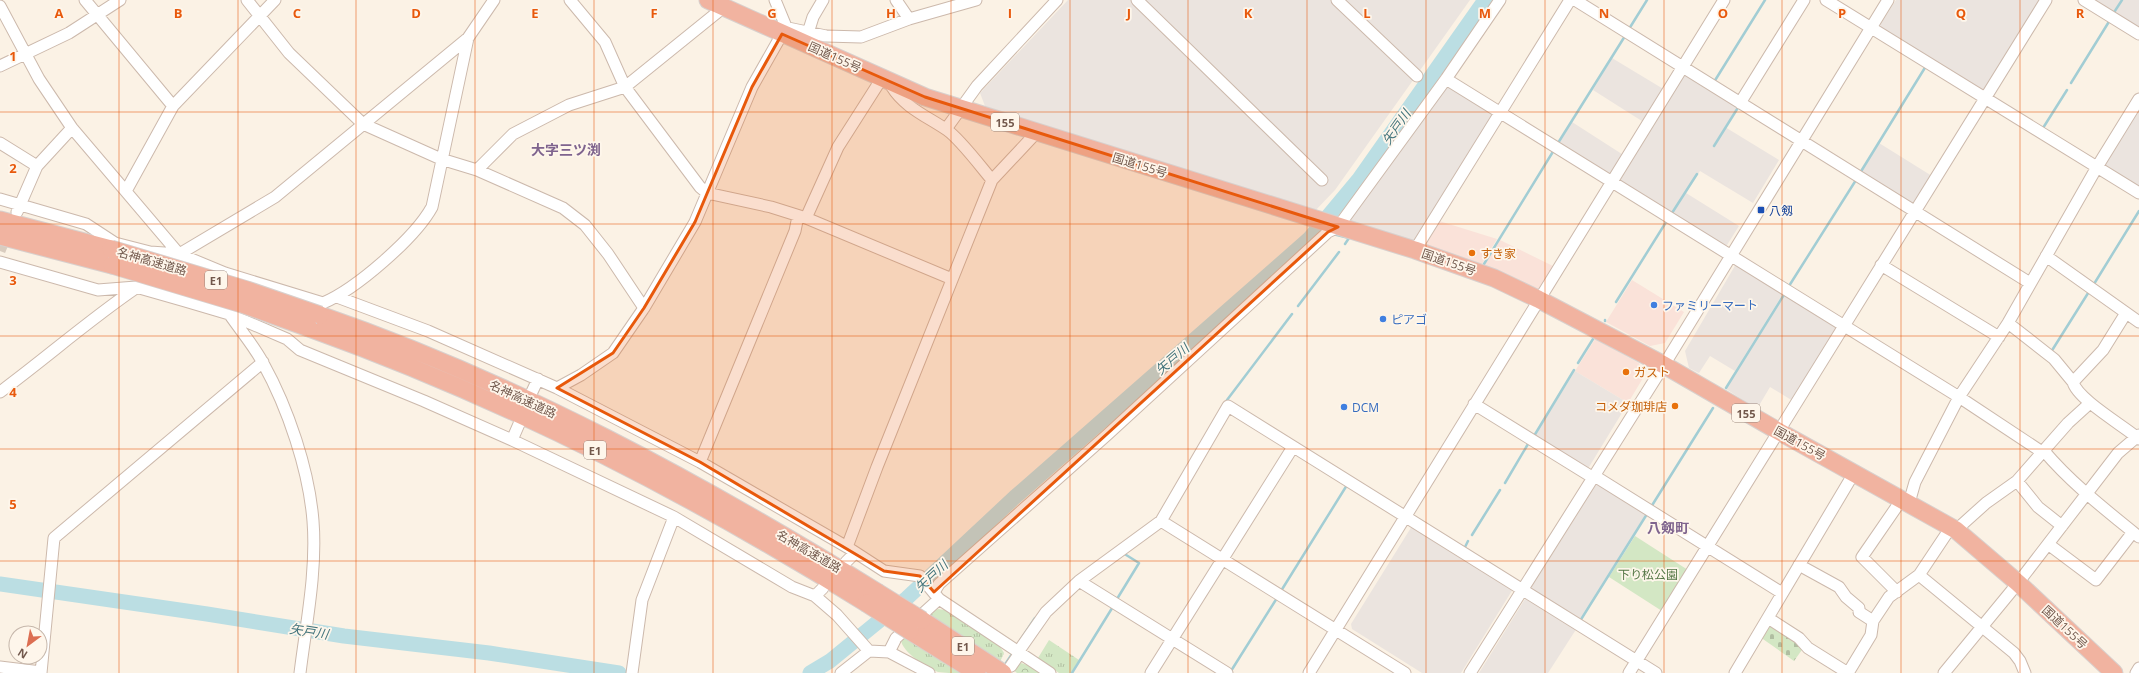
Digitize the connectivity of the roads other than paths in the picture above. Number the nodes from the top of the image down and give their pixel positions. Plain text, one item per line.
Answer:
1 (85, 0) edge
2 (120, 0) edge
3 (247, 0) edge
4 (275, 0) edge
5 (494, 0) edge
6 (570, 0) edge
7 (708, 0) edge
8 (775, 0) edge
9 (823, 0) edge
10 (896, 0) edge
11 (976, 0) edge
12 (1058, 0) edge
13 (1137, 0) edge
14 (1337, 0) edge
15 (1500, 0) edge
16 (1570, 0) edge
17 (1575, 0) edge
18 (1724, 0) edge
19 (1804, 0) edge
20 (1826, 0) edge
21 (1888, 0) edge
22 (2046, 0) edge
23 (2084, 0) edge
24 (0, 6) edge
25 (724, 7) junction
26 (99, 15) junction
27 (259, 16) junction
28 (909, 19) junction
29 (1871, 27) junction
30 (784, 31) junction
31 (808, 33) junction
32 (2139, 34) edge
33 (468, 38) junction
34 (24, 54) junction
35 (0, 66) edge
36 (1683, 67) junction
37 (1417, 76) dead end
38 (1446, 79) junction
39 (887, 81) junction
40 (625, 87) junction
41 (1985, 98) junction
42 (2139, 99) edge
43 (1740, 103) junction
44 (173, 106) junction
45 (959, 107) junction
46 (1500, 112) junction
47 (363, 124) junction
48 (72, 128) junction
49 (946, 129) junction
50 (1037, 132) junction
51 (1801, 141) junction
52 (0, 143) edge
53 (441, 159) junction
54 (37, 166) junction
55 (2097, 167) junction
56 (477, 170) junction
57 (992, 180) junction
58 (1322, 180) dead end
59 (1612, 181) junction
60 (126, 191) junction
61 (707, 193) junction
62 (2139, 193) edge
63 (0, 199) edge
64 (18, 208) junction
65 (1914, 211) junction
66 (802, 217) junction
67 (0, 220) edge
68 (1336, 226) junction
69 (0, 236) edge
70 (1415, 250) junction
71 (179, 254) junction
72 (1731, 254) junction
73 (2046, 256) junction
74 (111, 257) junction
75 (0, 262) edge
76 (1881, 265) junction
77 (952, 279) junction
78 (2030, 283) junction
79 (136, 287) junction
80 (337, 297) junction
81 (1538, 299) junction
82 (644, 308) junction
83 (2126, 313) junction
84 (229, 314) junction
85 (317, 315) junction
86 (2139, 322) edge
87 (2008, 323) junction
88 (1844, 325) junction
89 (1999, 337) junction
90 (288, 339) junction
91 (263, 362) junction
92 (1664, 365) junction
93 (538, 379) junction
94 (2073, 382) junction
95 (557, 388) junction
96 (0, 392) edge
97 (532, 394) dead end
98 (1959, 397) junction
99 (2090, 403) junction
100 (1474, 404) junction
101 (518, 424) dead end
102 (1778, 431) junction
103 (2138, 437) edge
104 (512, 440) junction
105 (1293, 447) junction
106 (2043, 452) junction
107 (700, 462) junction
108 (1854, 473) junction
109 (1592, 476) junction
110 (2018, 481) junction
111 (2086, 494) junction
112 (1905, 501) junction
113 (674, 517) junction
114 (1405, 517) junction
115 (1161, 521) junction
116 (2062, 526) junction
117 (1954, 528) junction
118 (2136, 535) edge
119 (2048, 544) junction
120 (1707, 546) junction
121 (851, 550) junction
122 (1222, 560) junction
123 (846, 562) dead end
124 (1799, 565) junction
125 (1920, 575) junction
126 (1079, 581) junction
127 (2018, 583) junction
128 (1522, 590) junction
129 (1897, 592) junction
130 (1782, 593) junction
131 (935, 594) junction
132 (1768, 618) junction
133 (1874, 621) junction
134 (916, 625) junction
135 (1982, 626) junction
136 (1336, 630) junction
137 (1172, 639) junction
138 (868, 649) junction
139 (889, 652) junction
140 (1019, 652) junction
141 (1636, 661) junction
142 (0, 667) edge
143 (2139, 668) edge
144 (1007, 670) edge
145 (632, 671) edge
146 (41, 673) edge
147 (300, 673) edge
148 (841, 673) edge
149 (929, 673) edge
150 (977, 673) edge
151 (1050, 673) edge
152 (1151, 673) edge
153 (1227, 673) edge
154 (1309, 673) edge
155 (1405, 673) edge
156 (1470, 673) edge
157 (1629, 673) edge
158 (1656, 673) edge
159 (1735, 673) edge
160 (1848, 673) edge
161 (1944, 673) edge
162 (2026, 673) edge
163 (2114, 673) edge
164 (2136, 673) edge

1 - 26 street
2 - 26 street
3 - 27 street
4 - 27 street
5 - 33 street
6 - 40 street
7 - 25 highway, 国道155号 / 155
8 - 30 street
9 - 31 street
10 - 28 street
11 - 28 street
12 - 45 street
13 - 58 street
14 - 37 street
15 - 38 street
16 - 46 street
17 - 36 street
18 - 36 street
19 - 43 street
20 - 29 street
21 - 29 street
22 - 41 street
23 - 32 street
24 - 34 street
25 - 30 highway, 国道155号 / 155
25 - 40 street
26 - 34 street
26 - 44 street
27 - 44 street
27 - 47 street
28 - 31 street
29 - 41 street
29 - 51 street
30 - 31 street
30 - 39 highway, 国道155号 / 155
30 - 61 street
33 - 47 street
33 - 53 street
34 - 35 street
34 - 48 street
36 - 43 street
36 - 59 street
38 - 46 street
38 - 68 street
39 - 45 highway, 国道155号 / 155
39 - 49 street
39 - 66 street
40 - 56 street
40 - 61 street
41 - 55 street
41 - 65 street
42 - 55 street
43 - 51 street
44 - 60 street
45 - 49 street
45 - 50 highway, 国道155号 / 155
46 - 59 street
46 - 70 street
47 - 53 street
47 - 71 street
48 - 54 street
48 - 60 street
49 - 57 street
50 - 57 street
50 - 68 highway, 国道155号 / 155
51 - 65 street
51 - 72 street
52 - 54 street
53 - 56 street
53 - 80 street
54 - 64 street
55 - 62 street
55 - 73 street
56 - 82 street
57 - 77 street
59 - 72 street
59 - 81 street
60 - 71 street
61 - 66 street
61 - 82 street
63 - 64 street
64 - 71 street
65 - 76 street
65 - 78 street
66 - 77 street
66 - 107 street
67 - 74 highway, 名神高速道路 / E1
68 - 70 highway, 国道155号 / 155
68 - 131 street
69 - 74 highway, 名神高速道路 / E1
70 - 81 highway, 国道155号 / 155
71 - 79 street
71 - 84 street
71 - 85 street
72 - 88 street
72 - 92 street
73 - 78 street
73 - 83 street
74 - 85 highway, 名神高速道路 / E1, bridge
75 - 79 street
76 - 88 street
76 - 89 street
77 - 121 street
78 - 87 street
79 - 84 street
79 - 96 street
80 - 85 street
80 - 93 street
81 - 92 highway, 国道155号 / 155
81 - 100 street
82 - 95 street
83 - 86 street
83 - 94 street
84 - 90 street
84 - 91 street
85 - 90 street
85 - 134 highway, 名神高速道路 / E1, bridge
87 - 89 street
87 - 94 street
88 - 98 street
88 - 102 street
89 - 98 street
90 - 104 street
91 - 146 street
91 - 147 street
92 - 102 highway, 国道155号 / 155
92 - 109 street
93 - 95 street
93 - 97 street
94 - 99 street
95 - 107 street
98 - 106 street
98 - 112 street
99 - 103 street
99 - 106 street
100 - 109 street
100 - 114 street
101 - 104 street
102 - 108 highway, 国道155号 / 155
102 - 120 street
103 - 111 street
104 - 113 street
105 - 114 street
105 - 115 street
105 - 122 street
106 - 110 street
106 - 111 street
107 - 121 street
108 - 112 highway, 国道155号 / 155
108 - 124 street
109 - 120 street
109 - 128 street
110 - 116 street
110 - 117 street
111 - 116 street
111 - 118 street
112 - 117 highway, 国道155号 / 155
112 - 129 street
113 - 138 street
113 - 145 street
114 - 128 street
114 - 136 street
115 - 122 street
115 - 126 street
116 - 119 street
117 - 125 street
117 - 127 highway, 国道155号 / 155
118 - 119 street
119 - 127 street
120 - 130 street
120 - 141 street
121 - 123 street
121 - 131 street
122 - 136 street
122 - 137 street
124 - 130 street
124 - 133 street
125 - 129 street
125 - 135 street
126 - 137 street
126 - 140 street
127 - 135 street
127 - 163 highway, 国道155号 / 155
128 - 141 street
128 - 156 street
129 - 133 street
130 - 132 street
131 - 139 street
131 - 140 street
132 - 159 street
132 - 160 street
133 - 160 street
134 - 144 highway, 名神高速道路 / E1
134 - 150 highway, 名神高速道路 / E1
135 - 161 street
135 - 162 street
136 - 154 street
136 - 155 street
137 - 152 street
137 - 153 street
138 - 139 street
138 - 148 street
139 - 149 street
140 - 144 street
140 - 151 street
141 - 157 street
141 - 158 street
142 - 146 street
143 - 164 street

